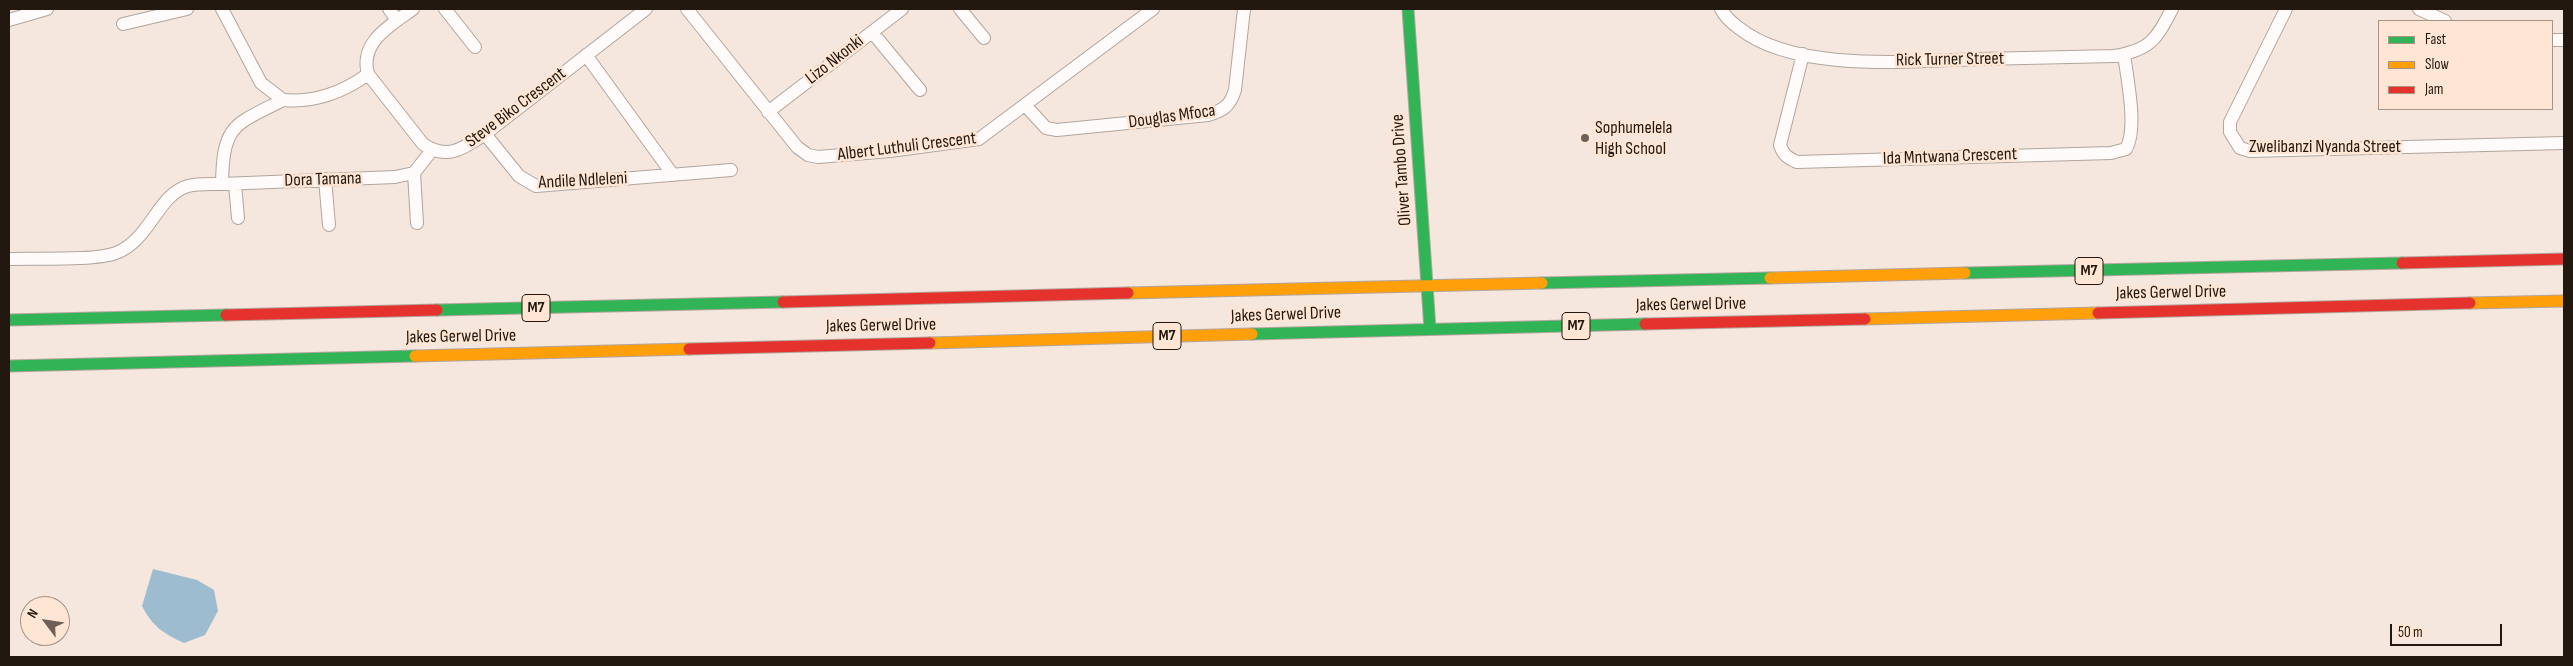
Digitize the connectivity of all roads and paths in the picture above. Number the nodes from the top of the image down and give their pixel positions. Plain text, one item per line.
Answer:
1 (47, 9) edge
2 (187, 9) edge
3 (222, 9) edge
4 (389, 9) edge
5 (413, 9) edge
6 (445, 9) edge
7 (646, 9) edge
8 (687, 9) edge
9 (902, 9) edge
10 (960, 9) edge
11 (1153, 9) edge
12 (1244, 9) edge
13 (1408, 9) edge
14 (1721, 9) edge
15 (2172, 9) edge
16 (2286, 9) edge
17 (2419, 9) edge
18 (9, 20) edge
19 (397, 20) junction
20 (2443, 20) edge
21 (123, 24) dead end
22 (872, 32) junction
23 (984, 38) dead end
24 (475, 48) dead end
25 (1803, 54) junction
26 (2124, 54) junction
27 (586, 56) junction
28 (368, 74) junction
29 (920, 90) dead end
30 (283, 100) junction
31 (1025, 105) junction
32 (768, 112) junction
33 (485, 134) junction
34 (2564, 143) edge
35 (432, 150) junction
36 (731, 170) dead end
37 (414, 173) junction
38 (673, 175) junction
39 (325, 179) junction
40 (229, 184) junction
41 (238, 218) dead end
42 (417, 222) dead end
43 (328, 225) dead end
44 (9, 258) edge
45 (2564, 259) edge
46 (1427, 284) junction
47 (2564, 301) edge
48 (9, 320) edge
49 (1430, 329) junction
50 (9, 366) edge

1 - 18 street
2 - 21 street
3 - 30 street
4 - 19 street
5 - 19 street
6 - 24 street
7 - 27 street, Steve Biko Crescent
8 - 32 street, Albert Luthuli Crescent
9 - 22 street, Lizo Nkonki
10 - 23 street
11 - 31 street, Albert Luthuli Crescent
12 - 31 street, Douglas Mfoca
13 - 46 main road, Oliver Tambo Drive
14 - 25 street, Rick Turner Street
15 - 26 street, Rick Turner Street
16 - 34 street, Zwelibanzi Nyanda Street
17 - 20 street
19 - 28 street
22 - 29 street
22 - 32 street, Lizo Nkonki
25 - 26 street, Rick Turner Street
25 - 26 street, Ida Mntwana Crescent
27 - 33 street, Steve Biko Crescent
27 - 38 street
28 - 30 street
28 - 35 street
30 - 40 street
31 - 32 street, Albert Luthuli Crescent
33 - 35 street, Steve Biko Crescent
33 - 38 street, Andile Ndleleni
35 - 37 street
36 - 38 street, Andile Ndleleni
37 - 39 street, Dora Tamana
37 - 42 street
39 - 40 street, Dora Tamana
39 - 43 street
40 - 41 street
40 - 44 street, Dora Tamana
45 - 46 main road, Jakes Gerwel Drive / M7
46 - 48 main road, Jakes Gerwel Drive / M7
46 - 49 main road, Oliver Tambo Drive
47 - 49 main road, Jakes Gerwel Drive / M7
49 - 50 main road, Jakes Gerwel Drive / M7

